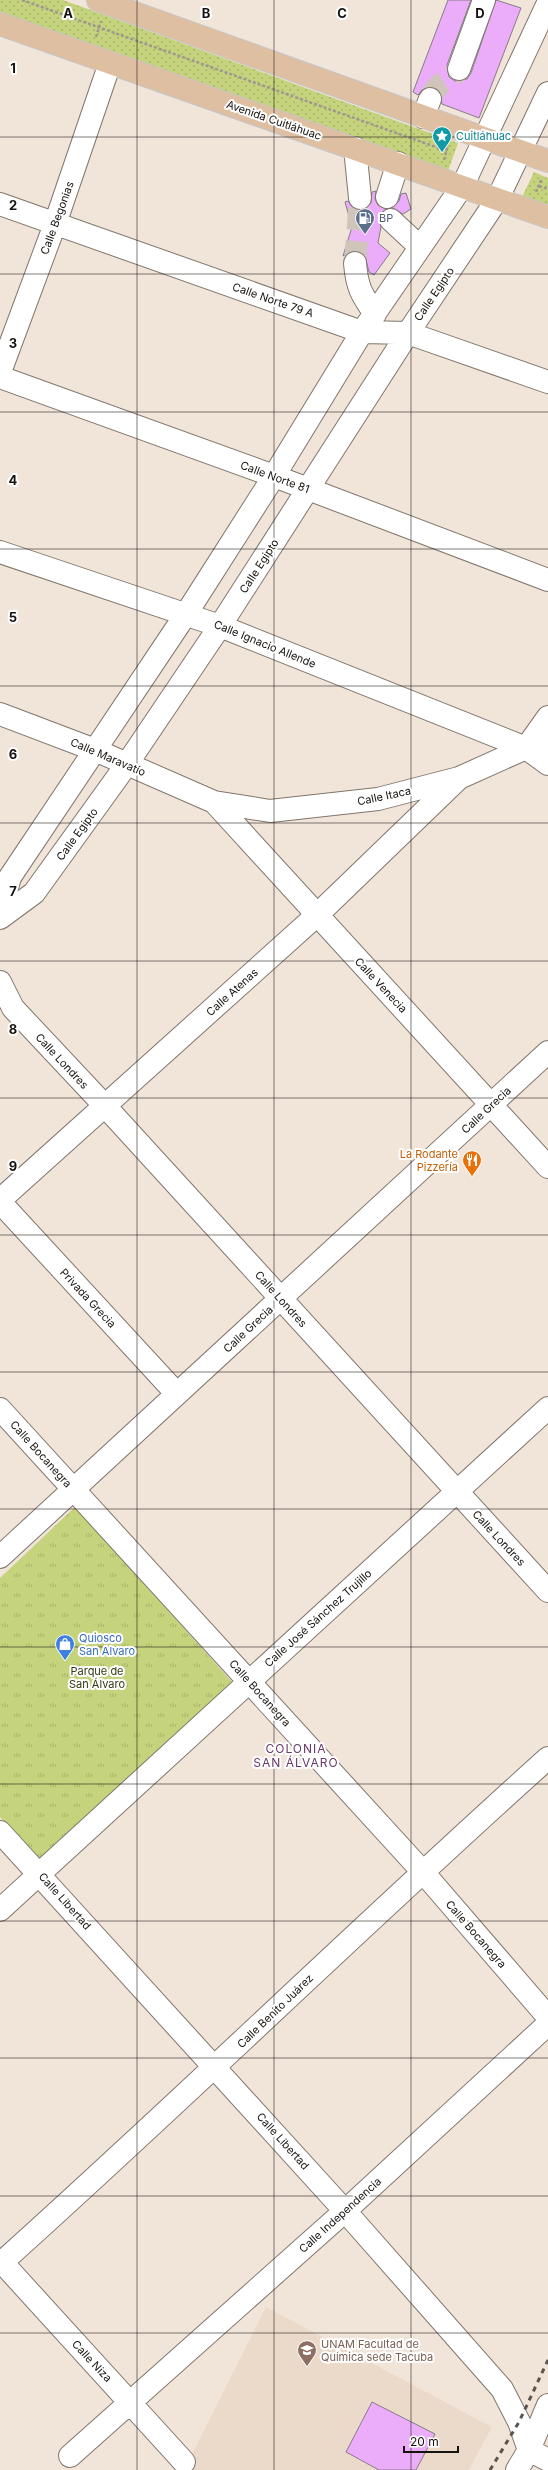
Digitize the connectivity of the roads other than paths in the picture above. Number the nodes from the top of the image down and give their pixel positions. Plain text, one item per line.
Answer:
1 (484, 0) edge
2 (115, 3) edge
3 (548, 3) edge
4 (0, 24) edge
5 (110, 63) junction
6 (459, 69) tunnel mouth
7 (548, 93) edge
8 (485, 139) junction
9 (355, 148) junction
10 (520, 151) junction
11 (398, 163) junction
12 (546, 168) edge
13 (463, 185) junction
14 (387, 197) dead end
15 (360, 198) tunnel mouth
16 (498, 198) junction
17 (0, 204) edge
18 (539, 213) edge
19 (391, 220) dead end
20 (55, 224) junction
21 (420, 247) junction
22 (355, 263) tunnel mouth
23 (374, 314) junction
24 (362, 332) junction
25 (408, 333) junction
26 (0, 372) edge
27 (0, 378) edge
28 (548, 382) edge
29 (274, 476) junction
30 (309, 490) junction
31 (0, 552) edge
32 (548, 580) edge
33 (186, 614) junction
34 (220, 626) junction
35 (0, 714) edge
36 (548, 717) edge
37 (548, 744) edge
38 (526, 748) junction
39 (95, 750) junction
40 (127, 764) junction
41 (548, 764) edge
42 (459, 778) junction
43 (214, 802) junction
44 (0, 912) edge
45 (317, 915) junction
46 (0, 918) edge
47 (0, 982) edge
48 (6, 1015) edge
49 (548, 1052) edge
50 (492, 1105) junction
51 (105, 1106) junction
52 (548, 1167) edge
53 (0, 1201) edge
54 (281, 1298) junction
55 (177, 1394) junction
56 (548, 1408) edge
57 (0, 1409) edge
58 (73, 1489) junction
59 (457, 1492) junction
60 (0, 1557) edge
61 (548, 1591) edge
62 (249, 1681) junction
63 (548, 1758) edge
64 (0, 1832) edge
65 (422, 1871) junction
66 (39, 1874) junction
67 (0, 1910) edge
68 (548, 2017) edge
69 (548, 2024) edge
70 (216, 2067) junction
71 (346, 2211) junction
72 (1, 2262) edge
73 (129, 2402) junction
74 (548, 2405) edge
75 (530, 2450) junction
76 (70, 2456) dead end
77 (548, 2460) edge
78 (184, 2462) dead end
79 (517, 2470) edge

1 - 6 street
2 - 8 main road
3 - 8 street
4 - 5 main road, Avenida Cuitláhuac
5 - 9 main road, Avenida Cuitláhuac
5 - 20 street, Calle Begonias
7 - 10 street, Calle Egipto
8 - 10 main road
8 - 13 street
9 - 11 main road, Avenida Cuitláhuac
9 - 15 street
10 - 12 main road
10 - 16 street, Calle Egipto
11 - 13 main road, Avenida Cuitláhuac
11 - 14 street
13 - 16 main road, Avenida Cuitláhuac
13 - 21 street
16 - 18 main road, Avenida Cuitláhuac
16 - 25 street, Calle Egipto
17 - 20 street, Calle Norte 79 A
19 - 21 street
20 - 24 street, Calle Norte 79 A
20 - 26 street, Calle Begonias
21 - 23 street
22 - 23 street
23 - 24 street
24 - 25 street, Calle Norte 79 A
24 - 29 street
25 - 28 street, Calle Norte 79 A
25 - 30 street, Calle Egipto
27 - 29 street, Calle Norte 81
29 - 30 street, Calle Norte 81
29 - 33 street
30 - 32 street, Calle Norte 81
30 - 34 street, Calle Egipto
31 - 33 street, Calle Ignacio Allende
33 - 34 street, Calle Ignacio Allende
33 - 39 street
34 - 38 street, Calle Ignacio Allende
34 - 40 street, Calle Egipto
35 - 39 street, Calle Maravatío
36 - 38 street
37 - 38 street, Calle Itaca
38 - 41 street, Calle Ignacio Allende
38 - 42 street, Calle Itaca
39 - 40 street, Calle Maravatío
39 - 44 street
40 - 43 street, Calle Maravatío
40 - 46 street, Calle Egipto
42 - 43 street, Calle Itaca
42 - 45 street, Calle Atenas
43 - 45 street, Calle Venecia
45 - 50 street, Calle Venecia
45 - 51 street, Calle Atenas
47 - 48 street
48 - 51 street, Calle Londres
49 - 50 street, Calle Grecia
50 - 52 street, Calle Venecia
50 - 54 street, Calle Grecia
51 - 53 street, Calle Atenas
51 - 54 street, Calle Londres
53 - 55 street, Privada Grecia
54 - 55 street, Calle Grecia
54 - 59 street, Calle Londres
55 - 58 street, Calle Grecia
56 - 59 street, Calle José Sánchez Trujillo
57 - 58 street, Calle Bocanegra
58 - 60 street, Calle Grecia
58 - 62 street, Calle Bocanegra
59 - 61 street, Calle Londres
59 - 62 street, Calle José Sánchez Trujillo
62 - 65 street, Calle Bocanegra
62 - 66 street, Calle José Sánchez Trujillo
63 - 65 street, Calle Benito Juárez
64 - 66 street, Calle Libertad
65 - 68 street, Calle Bocanegra
65 - 70 street, Calle Benito Juárez
66 - 67 street, Calle José Sánchez Trujillo
66 - 70 street, Calle Libertad
69 - 71 street, Calle Independencia
70 - 71 street, Calle Libertad
70 - 72 street, Calle Benito Juárez
71 - 73 street, Calle Independencia
71 - 75 street, Calle Libertad
72 - 73 street, Calle Niza
73 - 76 street, Calle Independencia
73 - 78 street, Calle Niza
74 - 75 street
75 - 77 street
75 - 79 street

